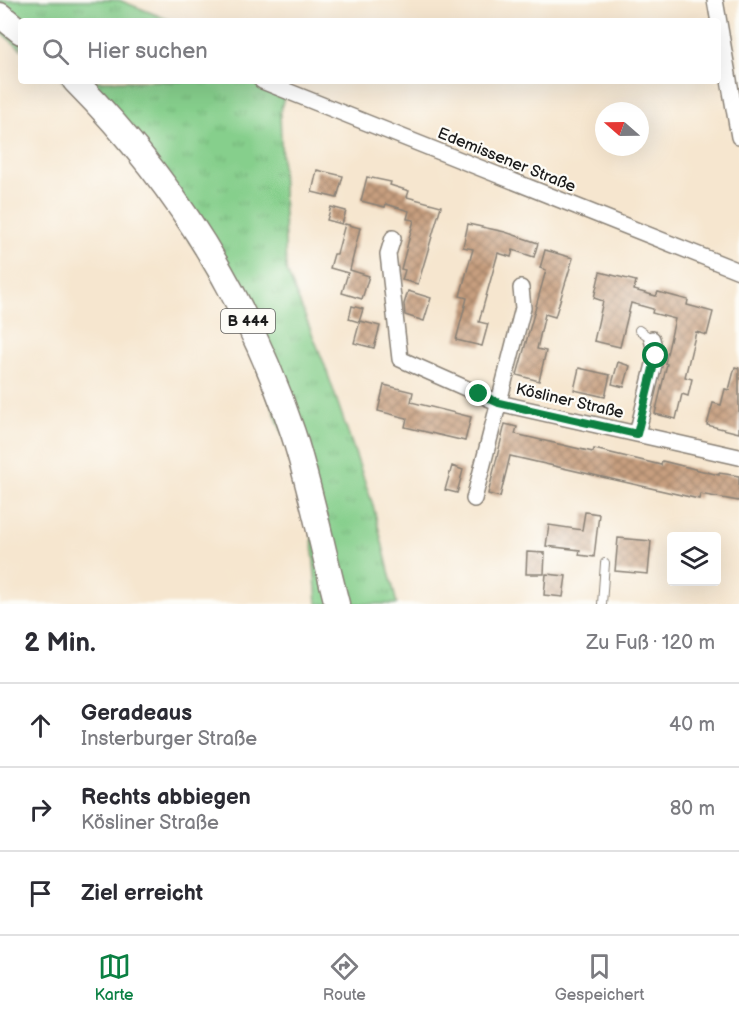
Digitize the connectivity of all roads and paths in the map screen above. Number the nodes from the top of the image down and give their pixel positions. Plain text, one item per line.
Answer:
1 (716, 0) edge
2 (0, 15) edge
3 (719, 18) edge
4 (18, 30) edge
5 (721, 30) edge
6 (78, 84) edge
7 (270, 84) edge
8 (739, 137) edge
9 (393, 238) dead end
10 (739, 271) edge
11 (521, 288) dead end
12 (645, 335) dead end
13 (499, 403) junction
14 (637, 434) junction
15 (739, 457) edge
16 (474, 499) dead end
17 (605, 563) dead end
18 (337, 604) edge
19 (602, 604) edge

1 - 3 street
2 - 4 main road
5 - 8 street
6 - 18 main road, B 444
7 - 10 street, Edemissener Straße
9 - 13 street, Kösliner Straße
11 - 13 street
12 - 14 street
13 - 14 street, Kösliner Straße
13 - 16 street
14 - 15 street, Kösliner Straße
17 - 19 lane

